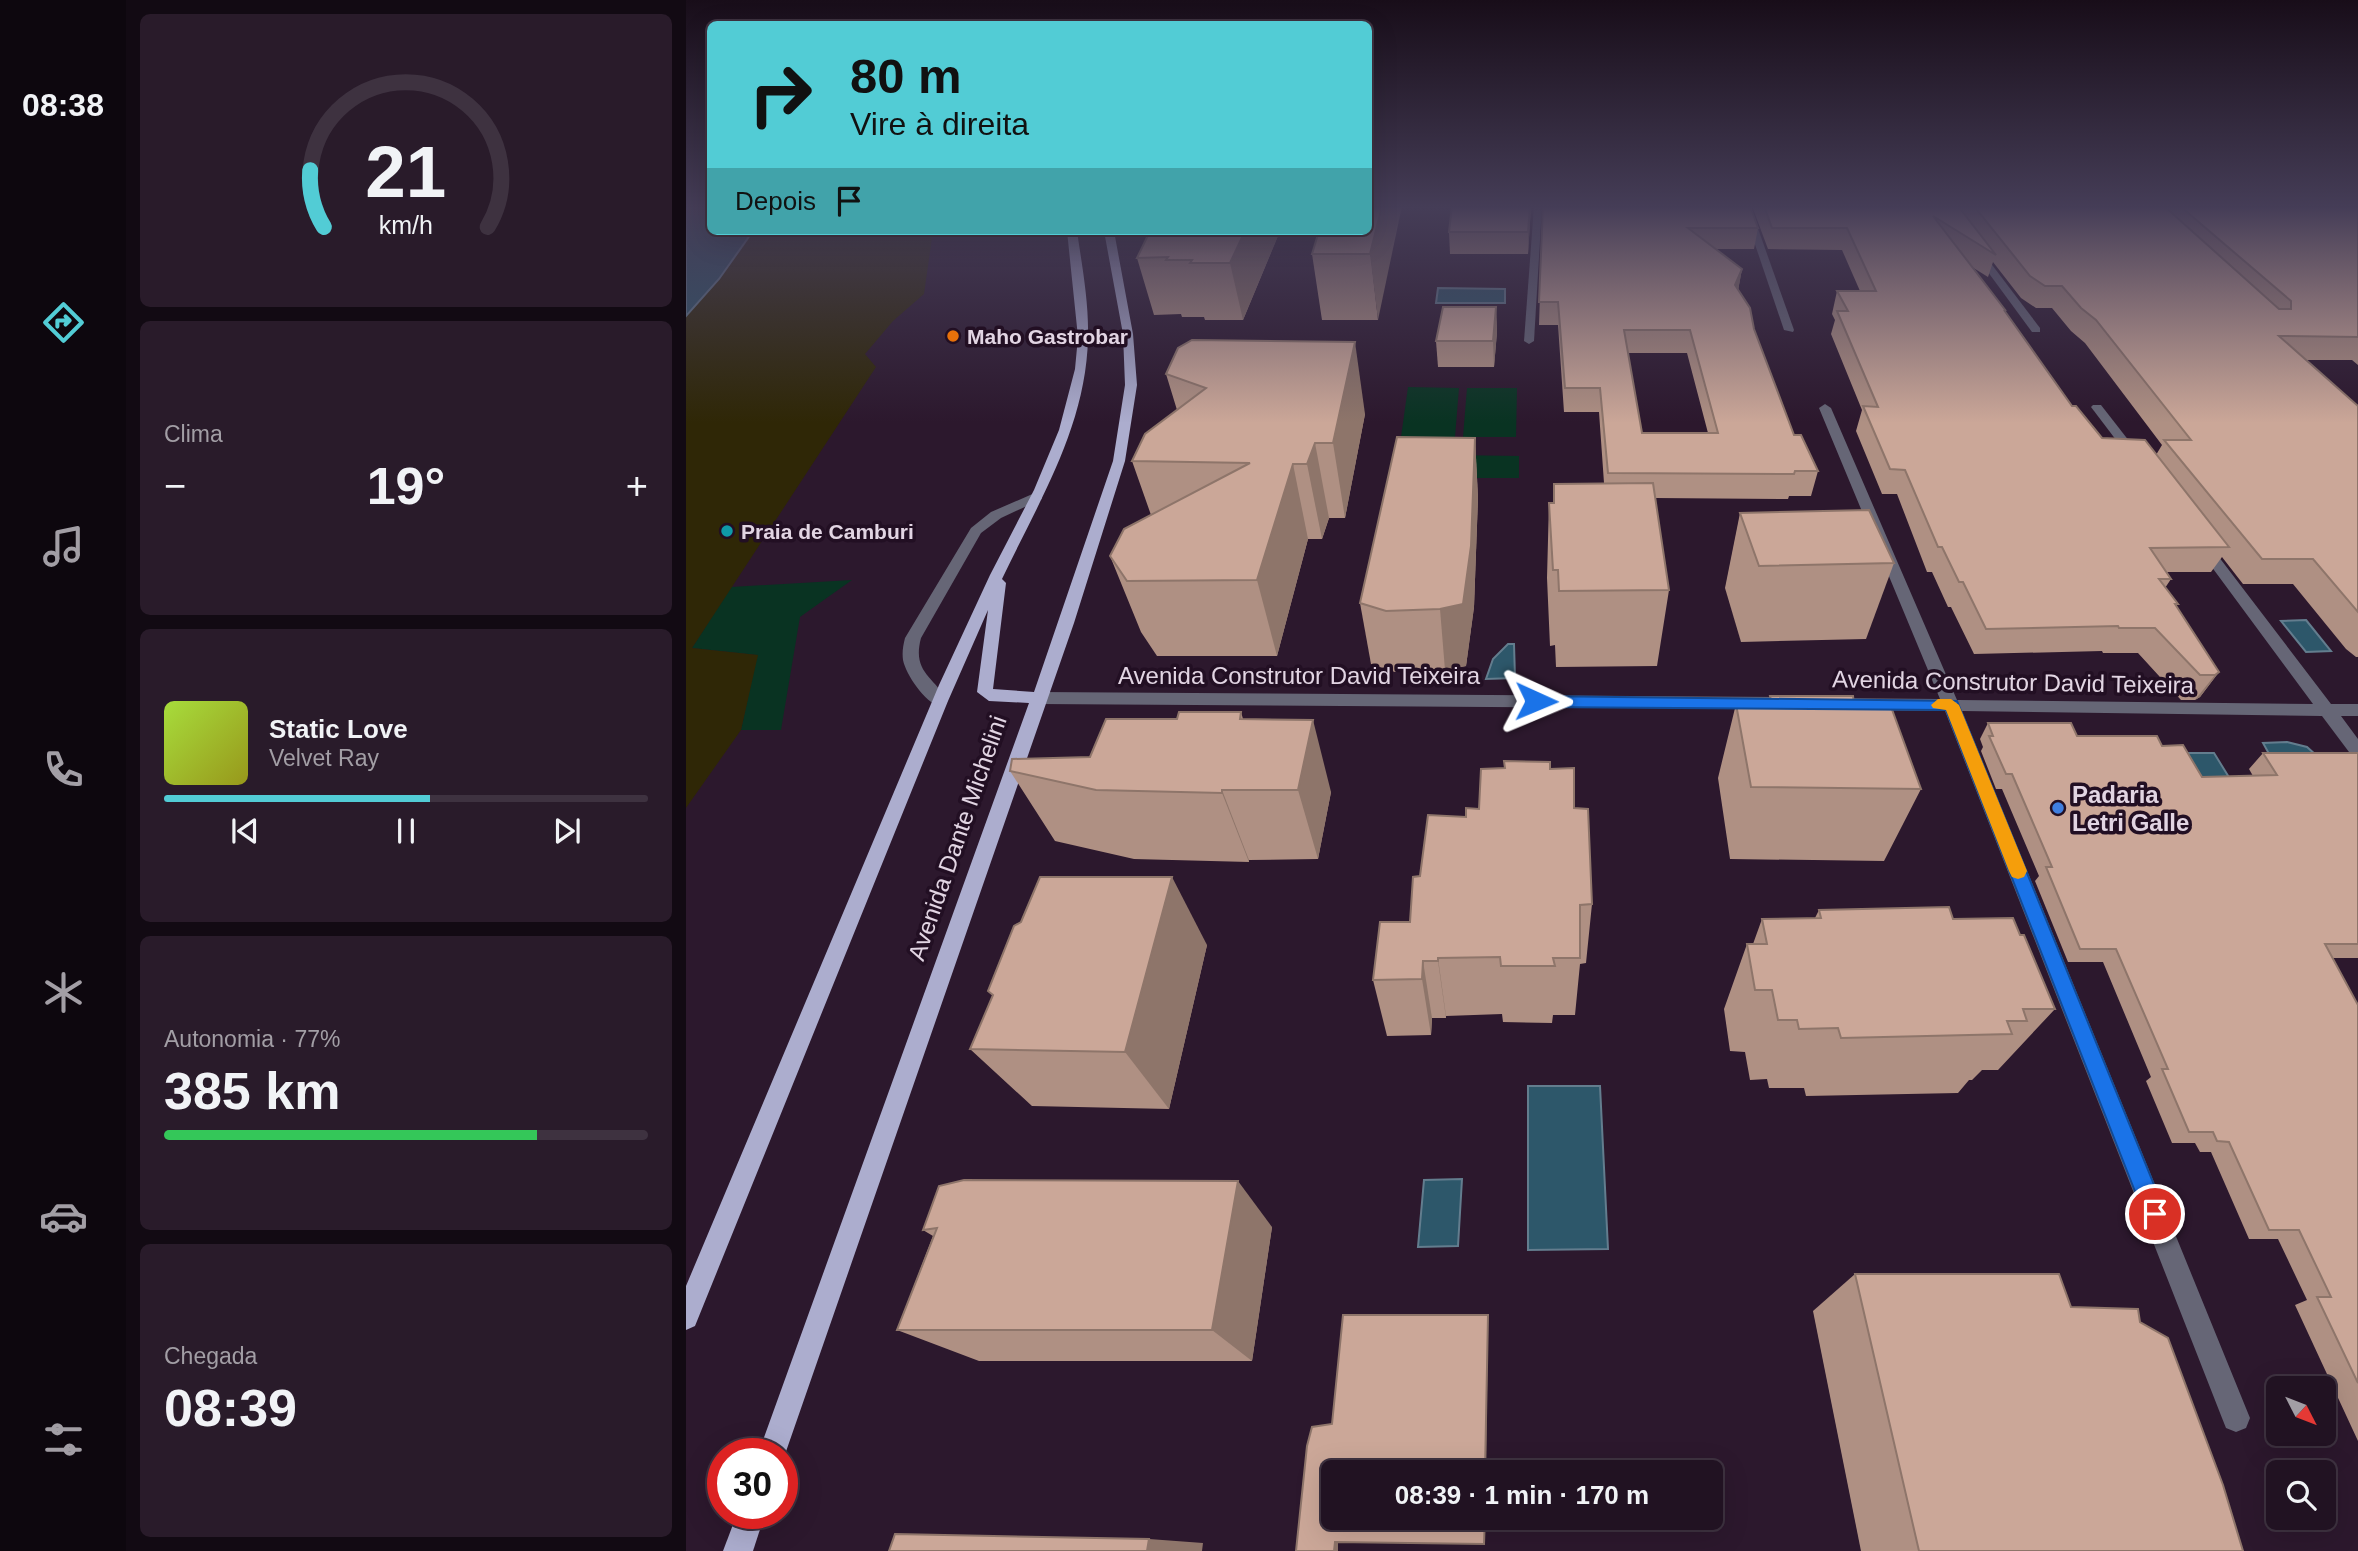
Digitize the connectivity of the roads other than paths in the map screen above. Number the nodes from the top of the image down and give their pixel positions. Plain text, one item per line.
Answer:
1 (1077, 278) edge
2 (1118, 278) edge
3 (1533, 278) edge
4 (1771, 278) edge
5 (1997, 278) edge
6 (1789, 330) dead end
7 (2036, 330) dead end
8 (1529, 341) dead end
9 (2097, 407) dead end
10 (1825, 408) dead end
11 (2147, 472) edge
12 (1037, 496) junction
13 (2196, 537) edge
14 (1000, 569) junction
15 (1038, 698) junction
16 (940, 701) junction
17 (1951, 705) junction
18 (2358, 710) edge
19 (2328, 711) junction
20 (2358, 751) edge
21 (686, 1317) edge
22 (2236, 1418) dead end
23 (778, 1438) edge
24 (746, 1529) edge
25 (738, 1551) edge

1 - 12 main road
2 - 15 main road, Avenida Dante Michelini
3 - 8 street
4 - 6 street
5 - 7 street
9 - 11 street
10 - 17 street
12 - 14 main road
12 - 16 street
13 - 19 street
14 - 15 main road
14 - 16 main road
15 - 17 street, Avenida Construtor David Teixeira
15 - 23 main road, Avenida Dante Michelini
16 - 21 main road
17 - 19 street, Avenida Construtor David Teixeira
17 - 22 street
18 - 19 street, Avenida Construtor David Teixeira
19 - 20 street
24 - 25 main road

